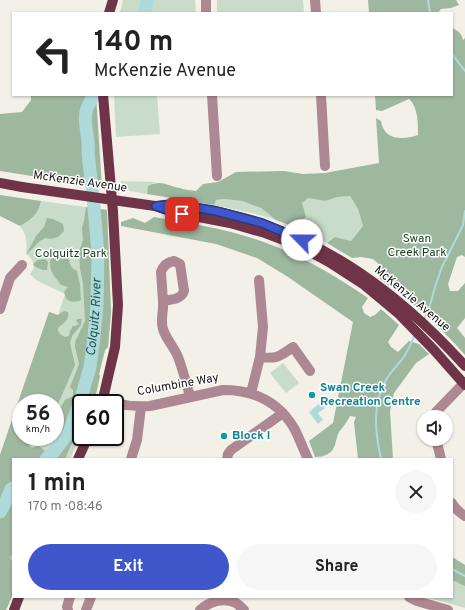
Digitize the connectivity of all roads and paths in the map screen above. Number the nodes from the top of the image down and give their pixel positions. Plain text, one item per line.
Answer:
1 (113, 0) edge
2 (206, 0) edge
3 (315, 0) edge
4 (109, 12) edge
5 (206, 12) edge
6 (316, 12) edge
7 (103, 96) edge
8 (212, 96) edge
9 (321, 96) edge
10 (325, 166) dead end
11 (217, 176) dead end
12 (0, 183) edge
13 (156, 206) junction
14 (22, 265) dead end
15 (259, 280) dead end
16 (164, 301) dead end
17 (0, 309) edge
18 (260, 357) junction
19 (465, 366) edge
20 (310, 371) dead end
21 (465, 383) edge
22 (251, 393) junction
23 (105, 394) edge
24 (190, 396) junction
25 (124, 405) edge
26 (140, 407) junction
27 (438, 410) edge
28 (283, 413) junction
29 (84, 446) edge
30 (438, 446) edge
31 (78, 458) edge
32 (131, 458) edge
33 (227, 458) edge
34 (308, 458) edge
35 (441, 458) edge
36 (453, 505) edge
37 (465, 516) edge
38 (19, 598) edge
39 (70, 598) edge
40 (91, 598) edge
41 (411, 598) edge
42 (14, 610) edge
43 (68, 610) edge
44 (86, 610) edge
45 (200, 610) edge
46 (244, 610) edge
47 (448, 610) edge

1 - 4 main road
2 - 5 street
3 - 6 street
7 - 23 main road
8 - 11 street
9 - 10 street
12 - 13 main road, McKenzie Avenue, bridge
13 - 19 main road, McKenzie Avenue
13 - 21 main road, McKenzie Avenue
14 - 17 street
15 - 18 street
16 - 24 street
18 - 20 street
18 - 22 street
21 - 27 street
22 - 24 street, Columbine Way
22 - 28 street, Columbine Way
24 - 26 street, Columbine Way
25 - 26 street, Columbine Way
26 - 32 street
28 - 33 street
28 - 34 street, Columbine Way
29 - 31 main road
30 - 35 street
36 - 37 street
38 - 42 main road
39 - 43 street
40 - 44 street
41 - 47 street
45 - 46 street

